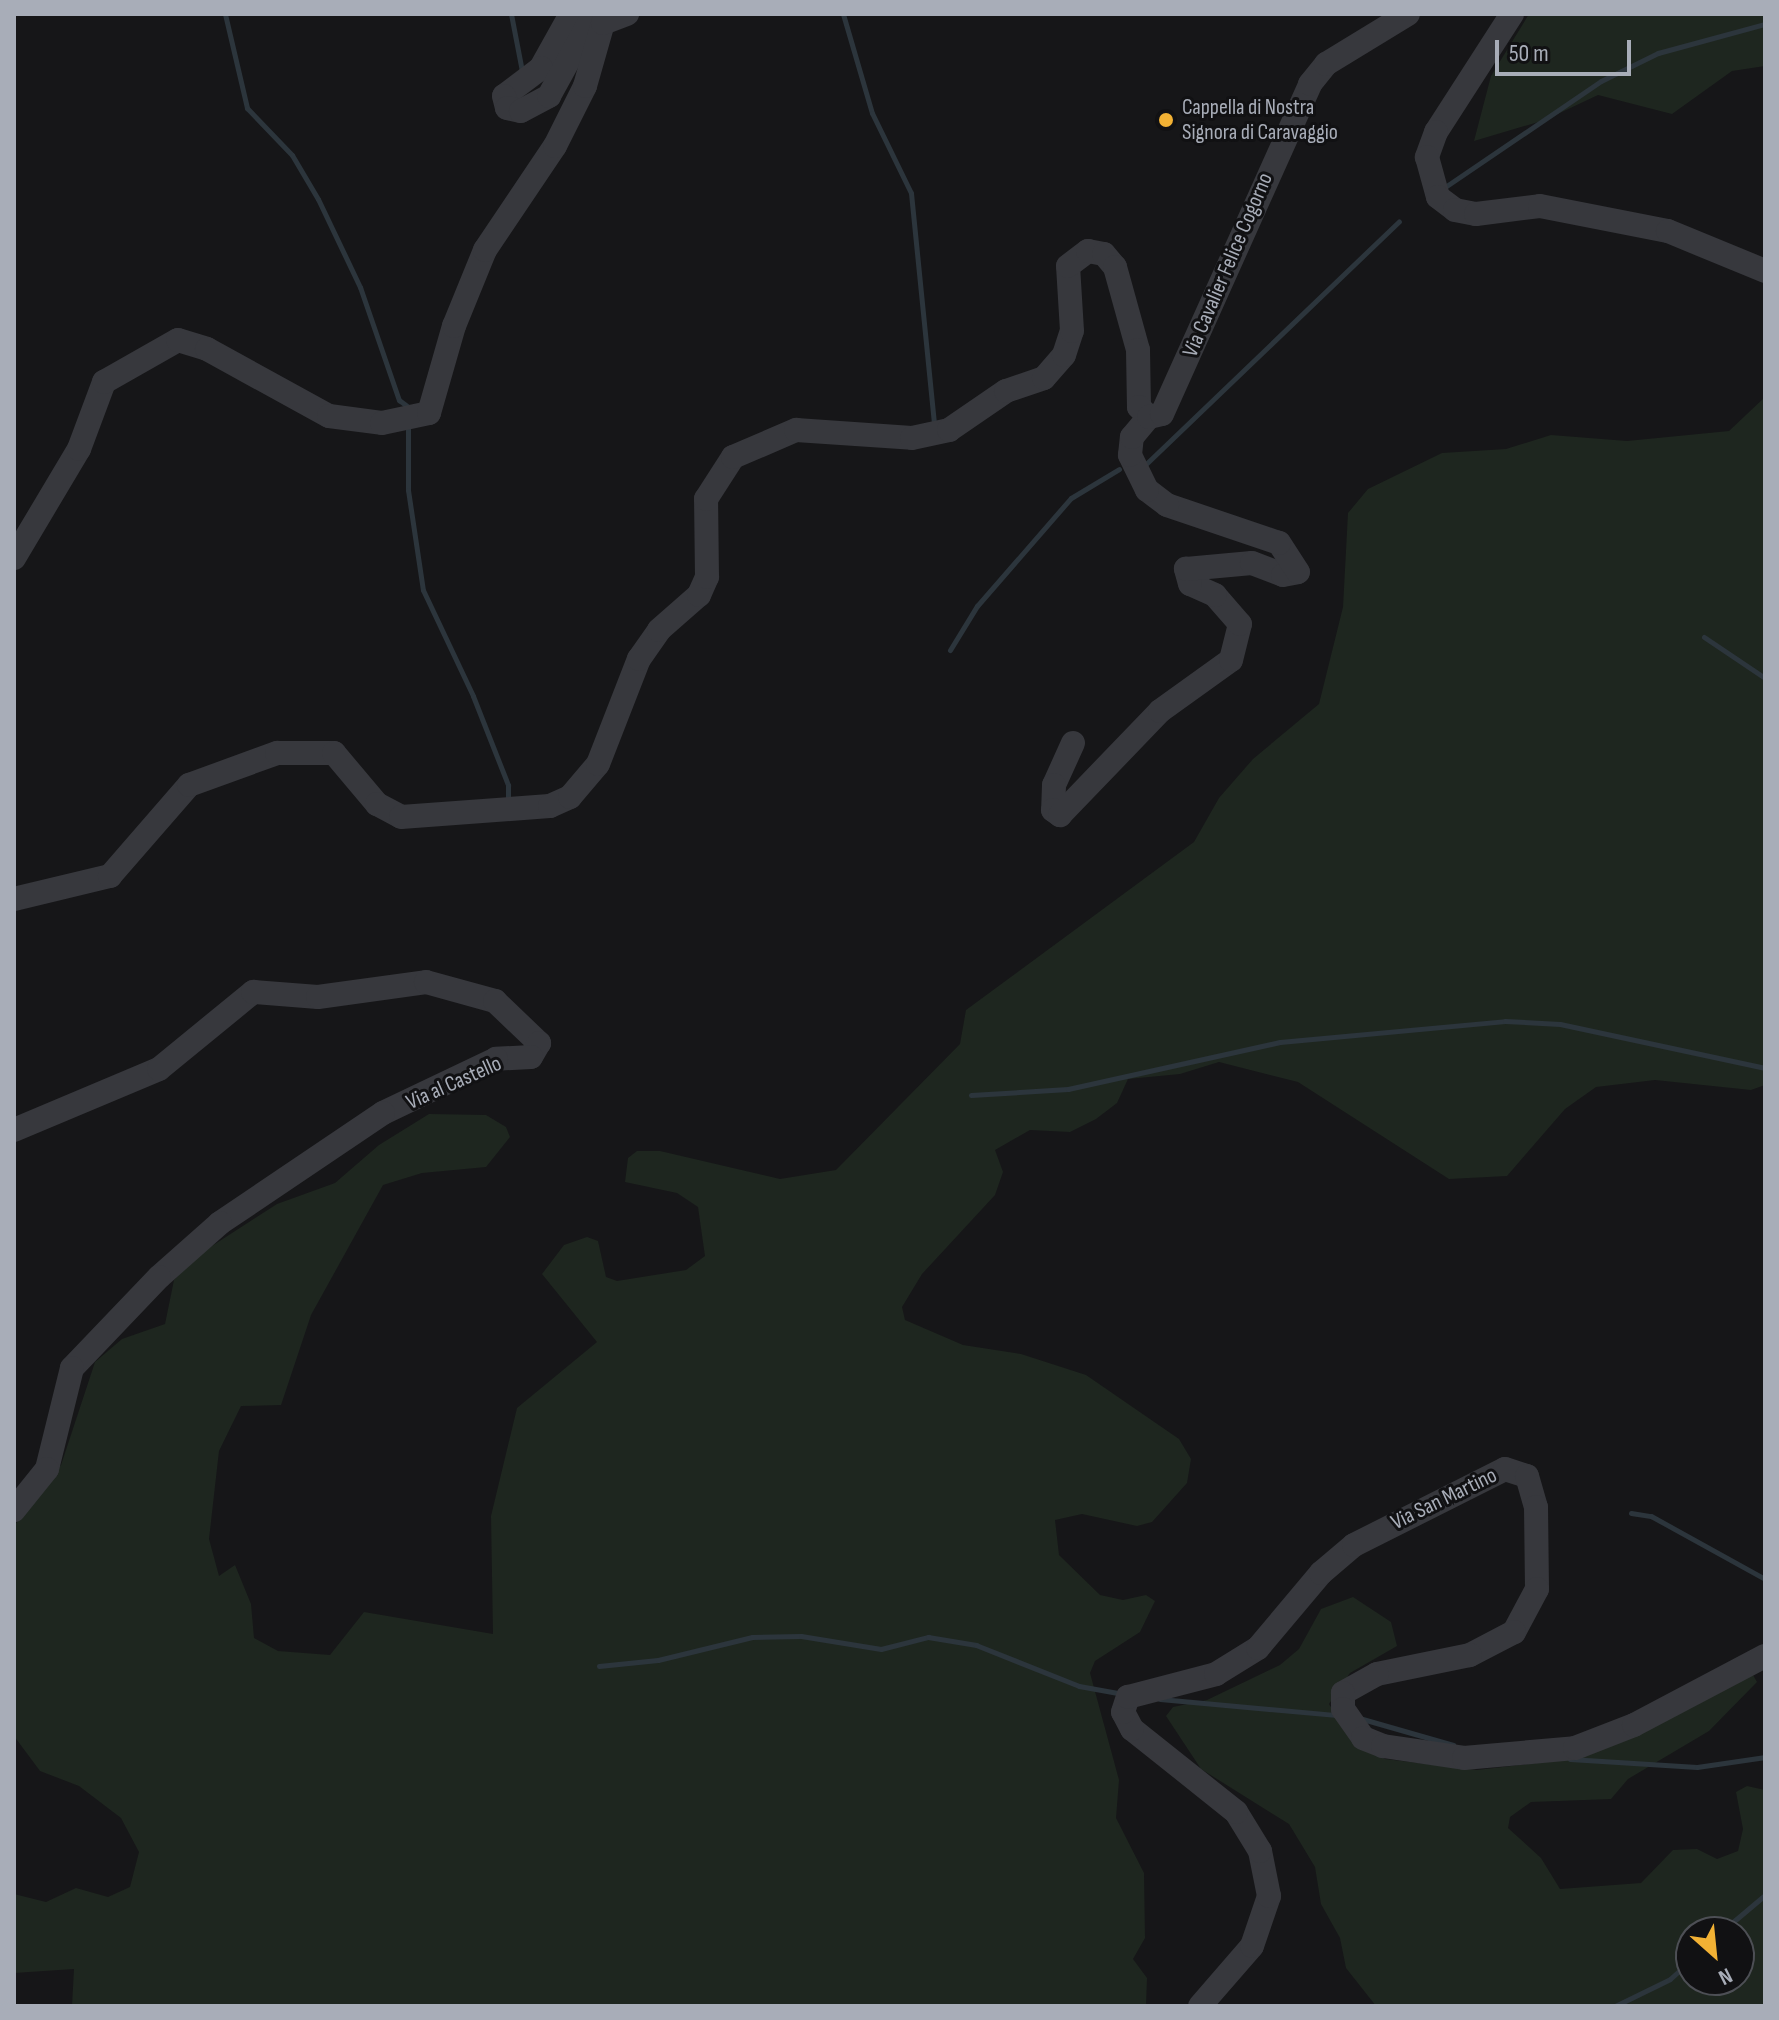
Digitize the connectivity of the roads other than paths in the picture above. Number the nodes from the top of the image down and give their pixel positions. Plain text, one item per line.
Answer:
1 (571, 14) edge
2 (594, 14) edge
3 (627, 14) edge
4 (1408, 14) edge
5 (1512, 14) edge
6 (1765, 271) edge
7 (1149, 417) junction
8 (14, 558) edge
9 (1073, 743) dead end
10 (14, 899) edge
11 (14, 1130) edge
12 (14, 1510) edge
13 (1765, 1656) edge
14 (1200, 2006) edge

1 - 2 street
3 - 8 street
4 - 7 street, Via Cavalier Felice Cogorno
5 - 6 street
7 - 9 street, Via Cavalier Felice Cogorno
7 - 10 street
11 - 12 street, Via al Castello
13 - 14 street, Via San Martino

